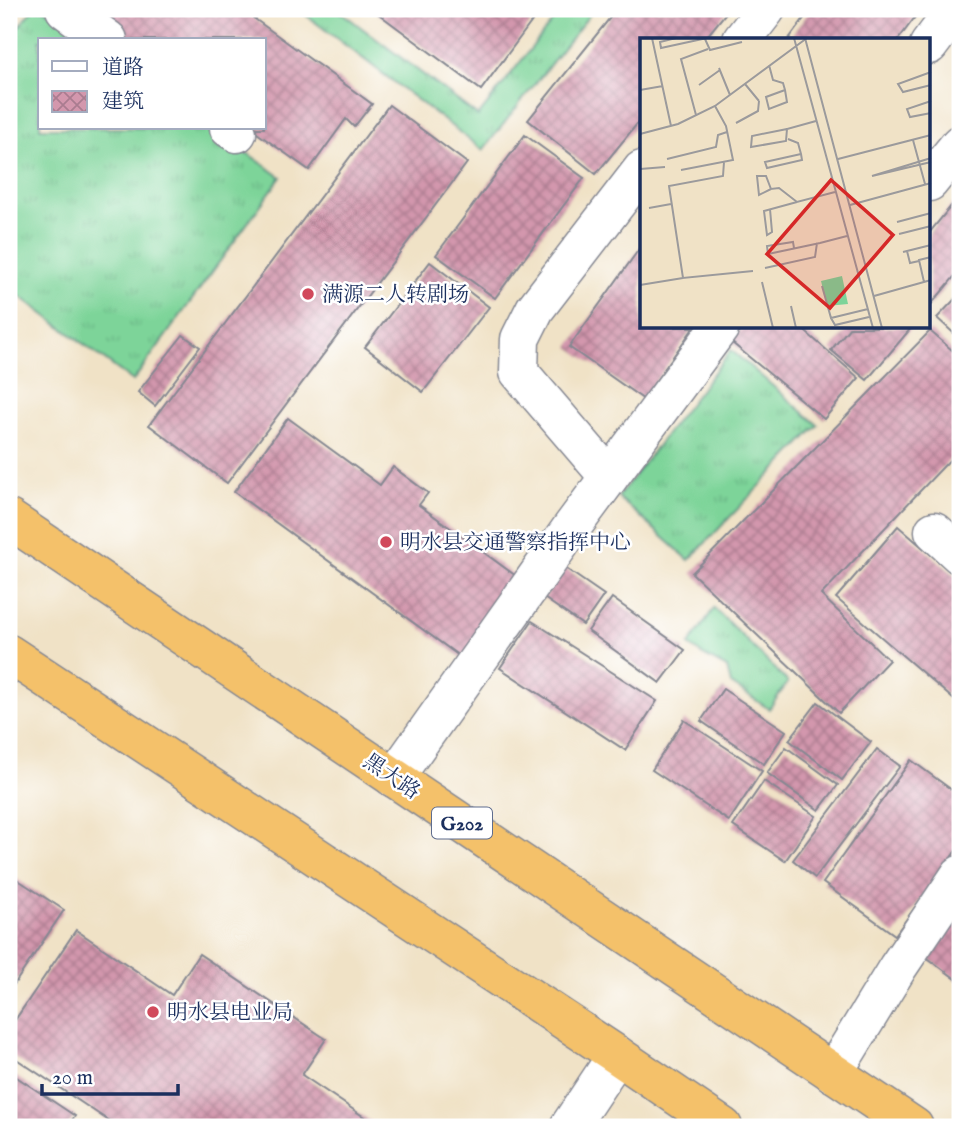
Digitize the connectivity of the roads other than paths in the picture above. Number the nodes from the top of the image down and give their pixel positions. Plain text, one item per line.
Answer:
1 (65, 9) edge
2 (766, 9) edge
3 (956, 9) edge
4 (105, 38) edge
5 (744, 38) edge
6 (930, 44) edge
7 (960, 144) edge
8 (640, 173) edge
9 (930, 181) edge
10 (719, 329) edge
11 (609, 477) junction
12 (9, 519) edge
13 (9, 654) edge
14 (394, 778) junction
15 (960, 875) edge
16 (617, 1055) junction
17 (833, 1073) junction
18 (569, 1127) edge
19 (723, 1127) edge
20 (914, 1127) edge

1 - 4 street
2 - 5 street
3 - 6 street
7 - 9 street
8 - 11 street
10 - 11 street
11 - 14 street
12 - 14 highway, 黑大路 / G202
13 - 16 highway
14 - 17 highway, 黑大路 / G202
15 - 17 street
16 - 18 street
16 - 19 highway
17 - 20 highway, 黑大路 / G202

